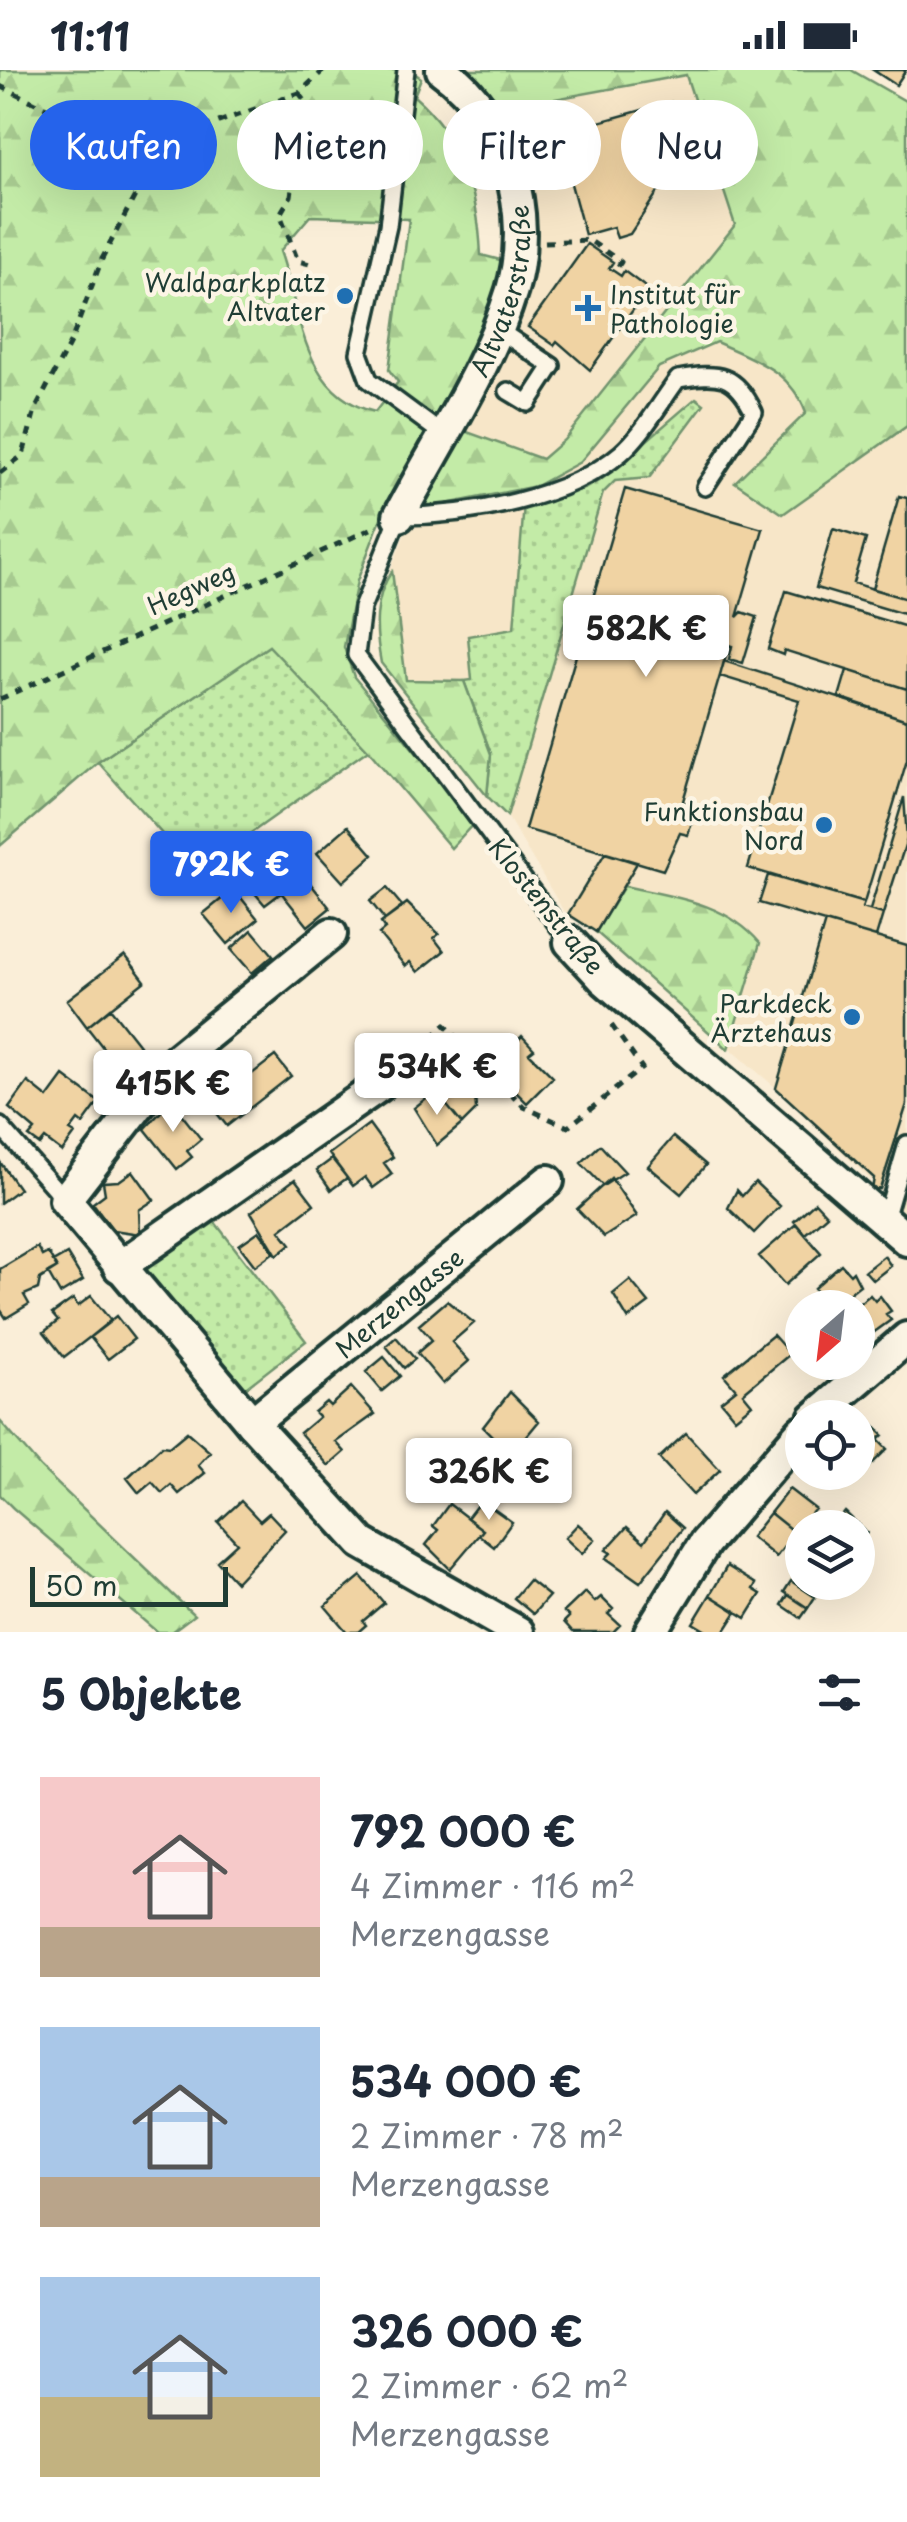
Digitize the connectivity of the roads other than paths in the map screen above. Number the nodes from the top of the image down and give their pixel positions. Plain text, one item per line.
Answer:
1 (406, 70) edge
2 (442, 70) edge
3 (497, 330) junction
4 (508, 390) dead end
5 (442, 434) junction
6 (705, 487) dead end
7 (399, 516) junction
8 (331, 934) dead end
9 (570, 942) joint
10 (379, 1086) road end
11 (0, 1126) edge
12 (907, 1144) edge
13 (548, 1182) dead end
14 (66, 1200) junction
15 (896, 1230) edge
16 (118, 1266) junction
17 (907, 1338) edge
18 (830, 1400) edge
19 (252, 1422) junction
20 (785, 1451) edge
21 (518, 1632) edge
22 (650, 1632) edge

1 - 5 lane
2 - 3 street, Altvaterstraße
3 - 4 lane
3 - 5 street, Altvaterstraße
5 - 7 street, Altvaterstraße
6 - 7 lane
7 - 9 lane, Klostenstraße
8 - 14 street
9 - 15 street, Klostenstraße
10 - 16 street
11 - 14 lane
12 - 15 lane, Klostenstraße
13 - 19 street, Merzengasse
14 - 16 street
16 - 19 street
17 - 18 street
19 - 21 street
20 - 22 street

